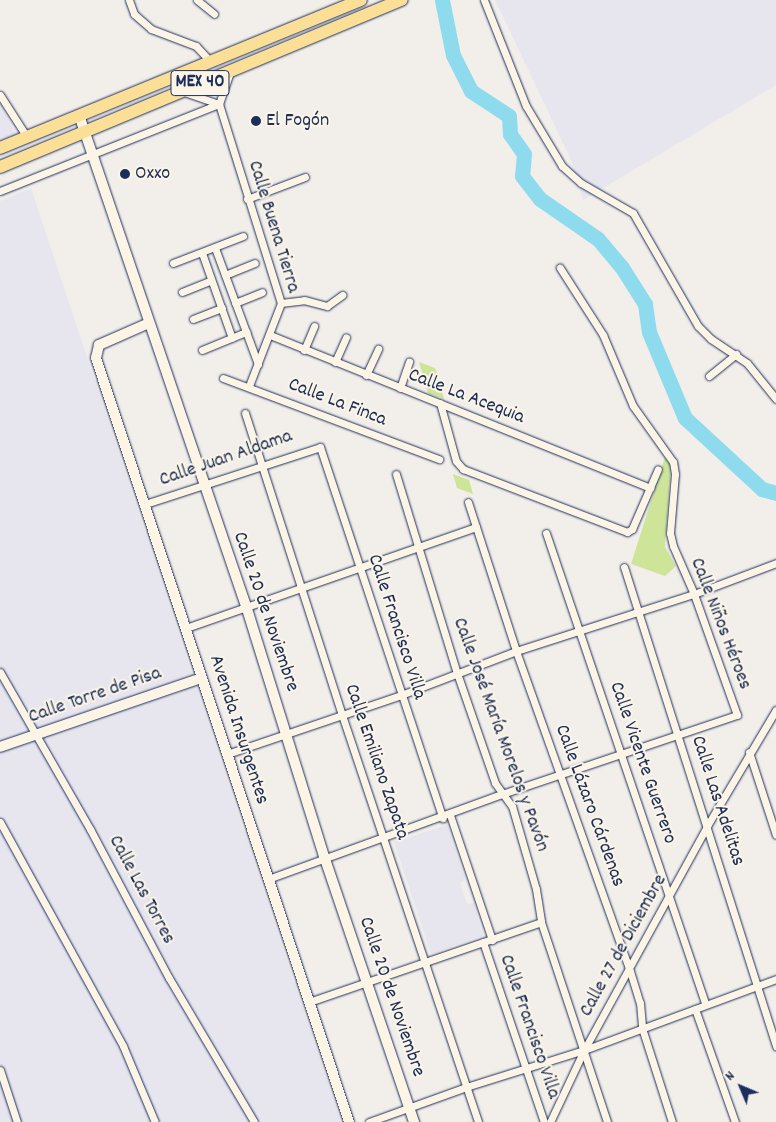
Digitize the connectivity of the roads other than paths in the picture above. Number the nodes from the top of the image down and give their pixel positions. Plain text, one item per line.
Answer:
1 (129, 0) edge
2 (197, 0) edge
3 (361, 0) edge
4 (402, 0) edge
5 (484, 0) edge
6 (214, 14) dead end
7 (210, 61) junction
8 (230, 71) junction
9 (181, 91) junction
10 (0, 96) edge
11 (218, 104) junction
12 (79, 115) junction
13 (84, 132) junction
14 (27, 137) junction
15 (0, 148) edge
16 (91, 154) junction
17 (0, 167) edge
18 (305, 177) dead end
19 (0, 191) edge
20 (247, 199) junction
21 (243, 236) dead end
22 (215, 248) junction
23 (202, 253) junction
24 (173, 263) dead end
25 (254, 263) dead end
26 (560, 268) dead end
27 (225, 275) junction
28 (211, 280) junction
29 (182, 292) dead end
30 (262, 292) dead end
31 (342, 295) dead end
32 (235, 303) junction
33 (281, 303) junction
34 (222, 308) junction
35 (193, 319) dead end
36 (149, 323) junction
37 (314, 326) dead end
38 (246, 332) junction
39 (270, 335) junction
40 (346, 337) dead end
41 (232, 338) junction
42 (378, 349) dead end
43 (202, 350) dead end
44 (304, 350) junction
45 (736, 354) junction
46 (335, 362) junction
47 (409, 362) dead end
48 (258, 364) junction
49 (366, 375) junction
50 (709, 376) dead end
51 (223, 378) dead end
52 (249, 386) junction
53 (400, 388) junction
54 (776, 398) edge
55 (440, 403) junction
56 (245, 413) dead end
57 (319, 446) joint
58 (439, 459) dead end
59 (263, 464) junction
60 (658, 469) dead end
61 (396, 474) dead end
62 (203, 484) junction
63 (650, 488) junction
64 (468, 502) dead end
65 (145, 504) junction
66 (476, 526) junction
67 (546, 533) dead end
68 (419, 547) junction
69 (776, 563) edge
70 (624, 567) dead end
71 (360, 569) junction
72 (303, 589) junction
73 (694, 594) junction
74 (247, 609) junction
75 (637, 612) junction
76 (186, 628) junction
77 (579, 630) junction
78 (516, 651) junction
79 (0, 672) edge
80 (457, 673) junction
81 (202, 678) junction
82 (401, 695) junction
83 (776, 710) edge
84 (342, 715) junction
85 (288, 735) junction
86 (34, 736) junction
87 (679, 736) junction
88 (0, 747) edge
89 (749, 752) junction
90 (227, 754) junction
91 (622, 755) junction
92 (561, 774) junction
93 (502, 794) junction
94 (446, 816) junction
95 (0, 822) edge
96 (707, 826) junction
97 (776, 835) edge
98 (385, 838) junction
99 (325, 859) junction
100 (268, 879) junction
101 (670, 898) junction
102 (541, 922) junction
103 (492, 940) junction
104 (483, 942) junction
105 (425, 962) junction
106 (630, 971) junction
107 (776, 979) edge
108 (368, 982) junction
109 (758, 986) junction
110 (309, 1002) junction
111 (705, 1004) junction
112 (695, 1009) junction
113 (642, 1028) junction
114 (776, 1046) edge
115 (584, 1050) junction
116 (525, 1068) junction
117 (0, 1070) edge
118 (466, 1087) junction
119 (409, 1107) junction
120 (17, 1122) edge
121 (155, 1122) edge
122 (254, 1122) edge
123 (349, 1122) edge
124 (369, 1122) edge
125 (414, 1122) edge
126 (478, 1122) edge
127 (544, 1122) edge
128 (550, 1122) edge
129 (607, 1122) edge
130 (672, 1122) edge
131 (735, 1122) edge

1 - 7 street
2 - 6 street
3 - 7 highway, MEX 40
4 - 8 highway, MEX 40
5 - 45 street
7 - 12 highway, MEX 40
8 - 9 highway, MEX 40
8 - 11 street
9 - 11 street
9 - 13 highway, MEX 40
10 - 14 street
11 - 16 street
11 - 20 street, Calle Buena Tierra
12 - 13 street, Calle 20 de Noviembre
12 - 14 highway, MEX 40
13 - 16 street, Calle 20 de Noviembre
13 - 17 highway, MEX 40
14 - 15 highway, MEX 40
16 - 19 street
16 - 36 street, Calle 20 de Noviembre
18 - 20 street
20 - 33 street, Calle Buena Tierra
21 - 22 street
22 - 23 street
22 - 27 street
23 - 24 street
23 - 28 street
25 - 27 street
26 - 73 street, Calle Niños Héroes
27 - 32 street
28 - 29 street
28 - 34 street
30 - 32 street
31 - 33 street
32 - 38 street
33 - 39 street, Calle Buena Tierra
34 - 35 street
34 - 41 street
36 - 62 street, Calle 20 de Noviembre
36 - 65 street, Avenida Insurgentes
37 - 44 street
38 - 41 street
38 - 48 street
39 - 44 street, Calle La Acequia
39 - 48 street, Calle Buena Tierra
40 - 46 street
41 - 43 street
42 - 49 street
44 - 46 street, Calle La Acequia
45 - 50 street
45 - 54 street
46 - 49 street, Calle La Acequia
47 - 53 street
48 - 52 street, Calle Buena Tierra
49 - 53 street, Calle La Acequia
51 - 52 street, Calle La Finca
52 - 58 street, Calle La Finca
53 - 55 street, Calle La Acequia
55 - 63 street, Calle La Acequia
55 - 63 street
56 - 59 street, Calle Emiliano Zapata
57 - 59 street, Calle Juan Aldama
57 - 71 street, Calle Francisco Villa
59 - 62 street, Calle Juan Aldama
59 - 72 street, Calle Emiliano Zapata
60 - 63 street
61 - 68 street, Calle José María Morelos y Pavón
62 - 65 street, Calle Juan Aldama
62 - 74 street, Calle 20 de Noviembre
64 - 66 street, Calle Lázaro Cárdenas
65 - 76 street, Avenida Insurgentes
66 - 68 street
66 - 78 street, Calle Lázaro Cárdenas
67 - 77 street, Calle Vicente Guerrero
68 - 71 street
68 - 80 street, Calle José María Morelos y Pavón
69 - 73 street
70 - 75 street, Calle Las Adelitas
71 - 72 street
71 - 82 street, Calle Francisco Villa
72 - 74 street
72 - 84 street, Calle Emiliano Zapata
73 - 75 street
73 - 87 street, Calle Niños Héroes
74 - 76 street
74 - 85 street, Calle 20 de Noviembre
75 - 77 street
75 - 87 street, Calle Las Adelitas
76 - 81 street, Avenida Insurgentes
77 - 78 street
77 - 91 street, Calle Vicente Guerrero
78 - 80 street
78 - 92 street, Calle Lázaro Cárdenas
79 - 86 street, Calle Las Torres
80 - 82 street
80 - 93 street, Calle José María Morelos y Pavón
81 - 86 street, Calle Torre de Pisa
81 - 90 street, Avenida Insurgentes
82 - 84 street
82 - 94 street, Calle Francisco Villa
83 - 89 street, Calle 27 de Diciembre
84 - 85 street
84 - 98 street, Calle Emiliano Zapata
85 - 90 street
85 - 99 street, Calle 20 de Noviembre
86 - 88 street, Calle Torre de Pisa
86 - 122 street, Calle Las Torres
87 - 91 street
87 - 96 street, Calle Las Adelitas
89 - 96 street, Calle 27 de Diciembre
89 - 97 street
90 - 100 street, Avenida Insurgentes
91 - 92 street
91 - 101 street, Calle Vicente Guerrero
92 - 93 street
92 - 106 street, Calle Lázaro Cárdenas
93 - 94 street
93 - 102 street, Calle José María Morelos y Pavón
94 - 98 street
94 - 103 street, Calle Francisco Villa
95 - 121 street
96 - 101 street, Calle 27 de Diciembre
96 - 109 street, Calle Las Adelitas
98 - 99 street
98 - 105 street, Calle Emiliano Zapata
99 - 100 street
99 - 108 street, Calle 20 de Noviembre
100 - 110 street, Avenida Insurgentes
101 - 106 street, Calle 27 de Diciembre
101 - 111 street, Calle Vicente Guerrero
102 - 103 street
102 - 115 street, Calle José María Morelos y Pavón
103 - 104 street
104 - 105 street
104 - 116 street, Calle Francisco Villa
105 - 108 street
105 - 118 street, Calle Emiliano Zapata
106 - 113 street, Calle Lázaro Cárdenas
106 - 115 street, Calle 27 de Diciembre
107 - 109 street
108 - 110 street
108 - 119 street, Calle 20 de Noviembre
109 - 111 street
109 - 114 street, Calle Las Adelitas
110 - 123 street, Avenida Insurgentes
111 - 112 street
112 - 113 street
112 - 131 street
113 - 115 street
113 - 130 street, Calle Lázaro Cárdenas
115 - 116 street
115 - 128 street, Calle 27 de Diciembre
115 - 129 street, Calle José María Morelos y Pavón
116 - 118 street
116 - 127 street, Calle Francisco Villa
117 - 120 street
118 - 119 street
118 - 126 street, Calle Emiliano Zapata
119 - 124 street
119 - 125 street, Calle 20 de Noviembre

